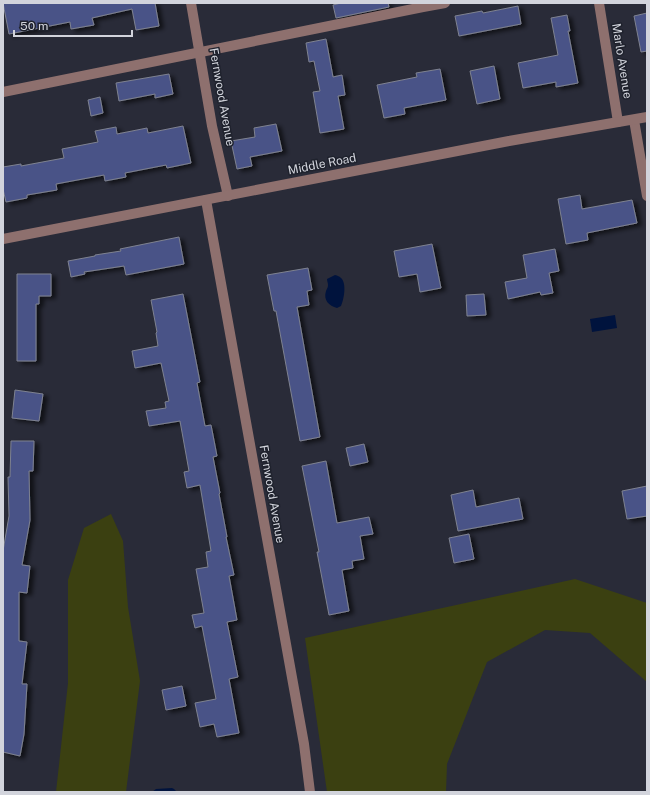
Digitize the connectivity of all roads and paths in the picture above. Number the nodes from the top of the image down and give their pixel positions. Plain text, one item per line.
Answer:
1 (192, 3) edge
2 (445, 3) edge
3 (599, 3) edge
4 (200, 52) junction
5 (3, 92) edge
6 (647, 117) edge
7 (634, 120) junction
8 (618, 122) junction
9 (228, 196) junction
10 (647, 196) edge
11 (206, 200) junction
12 (3, 239) edge
13 (310, 792) edge

1 - 4 street, Fernwood Avenue
2 - 4 street
3 - 8 street, Marlo Avenue
4 - 5 street
4 - 9 street, Fernwood Avenue
6 - 7 street, Middle Road
7 - 8 street, Middle Road
7 - 10 street
8 - 9 street, Middle Road
9 - 11 street, Middle Road
11 - 12 street, Middle Road
11 - 13 street, Fernwood Avenue

